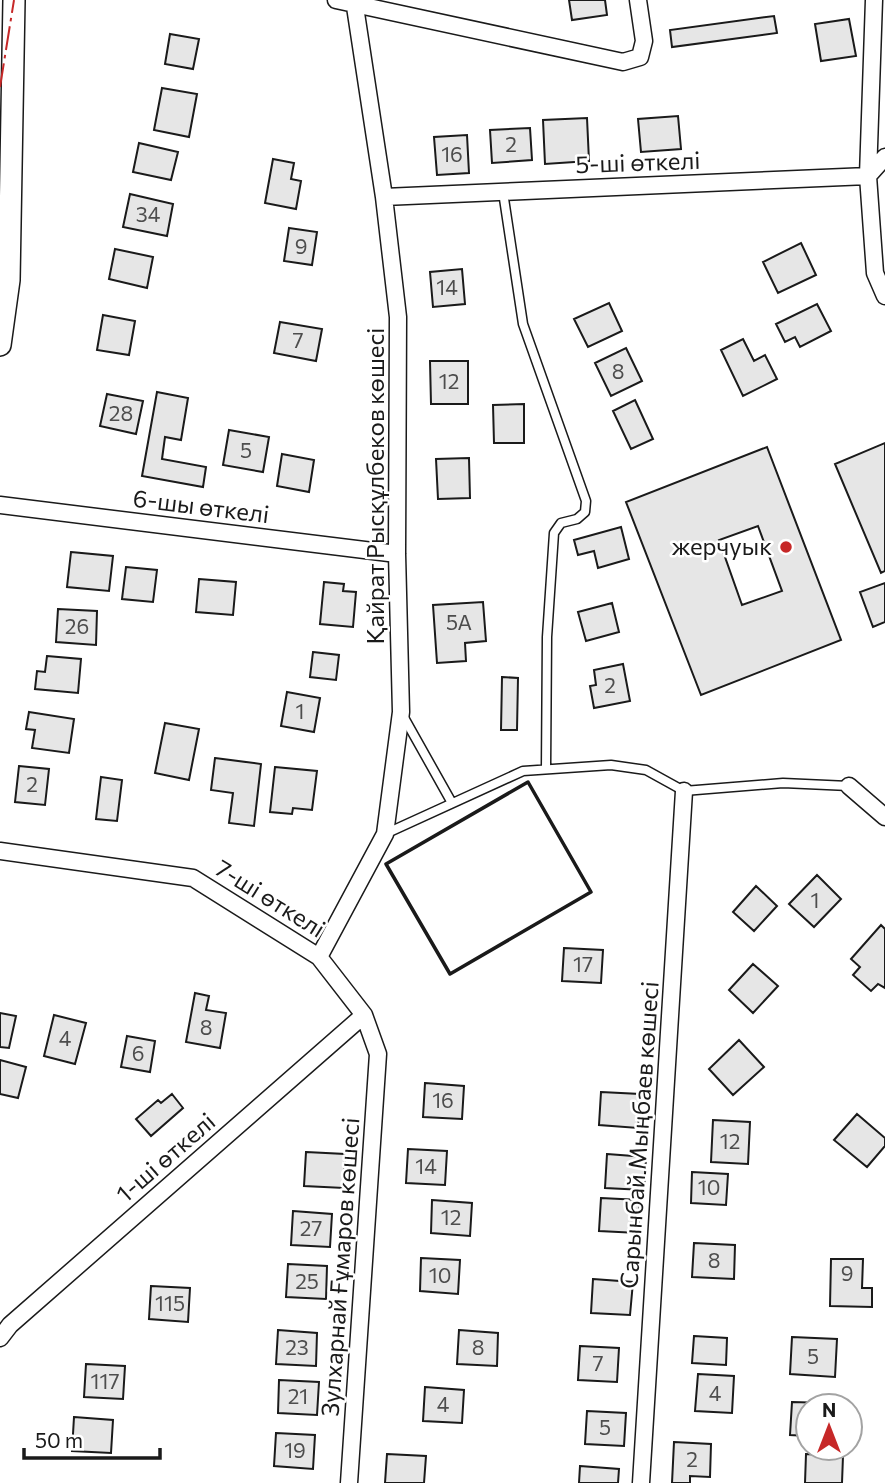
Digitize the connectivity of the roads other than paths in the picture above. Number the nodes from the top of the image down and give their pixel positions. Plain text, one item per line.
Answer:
1 (14, 0) edge
2 (336, 0) edge
3 (638, 0) edge
4 (874, 0) edge
5 (354, 2) edge
6 (885, 157) edge
7 (868, 176) junction
8 (503, 192) junction
9 (384, 197) junction
10 (885, 296) edge
11 (0, 345) edge
12 (0, 505) edge
13 (397, 554) junction
14 (401, 712) junction
15 (546, 769) junction
16 (849, 786) joint
17 (684, 791) junction
18 (452, 803) junction
19 (885, 817) edge
20 (385, 834) junction
21 (0, 851) edge
22 (319, 957) junction
23 (364, 1015) junction
24 (378, 1054) joint
25 (0, 1338) edge
26 (349, 1483) edge
27 (641, 1483) edge

1 - 11 street
2 - 5 street
3 - 5 street
4 - 7 street
5 - 9 street, Қайрат Рысқұлбеков көшесі
6 - 7 street
7 - 8 street, 5-ші өткелі
7 - 10 street
8 - 9 street, 5-ші өткелі
8 - 15 lane
9 - 13 street, Қайрат Рысқұлбеков көшесі
12 - 13 street, 6-шы өткелі
13 - 14 street, Қайрат Рысқұлбеков көшесі
14 - 18 lane
14 - 20 street, Қайрат Рысқұлбеков көшесі
15 - 17 lane
15 - 18 lane
16 - 17 lane
16 - 19 street
17 - 27 street, Сарынбай Мыңбаев көшесі
18 - 20 lane
20 - 22 street, Қайрат Рысқұлбеков көшесі
21 - 22 street, 7-ші өткелі
22 - 23 street, 7-ші өткелі
23 - 24 street, 7-ші өткелі
23 - 25 street, 1-ші өткелі
24 - 26 street, Зулхарнай Ғұмаров көшесі

